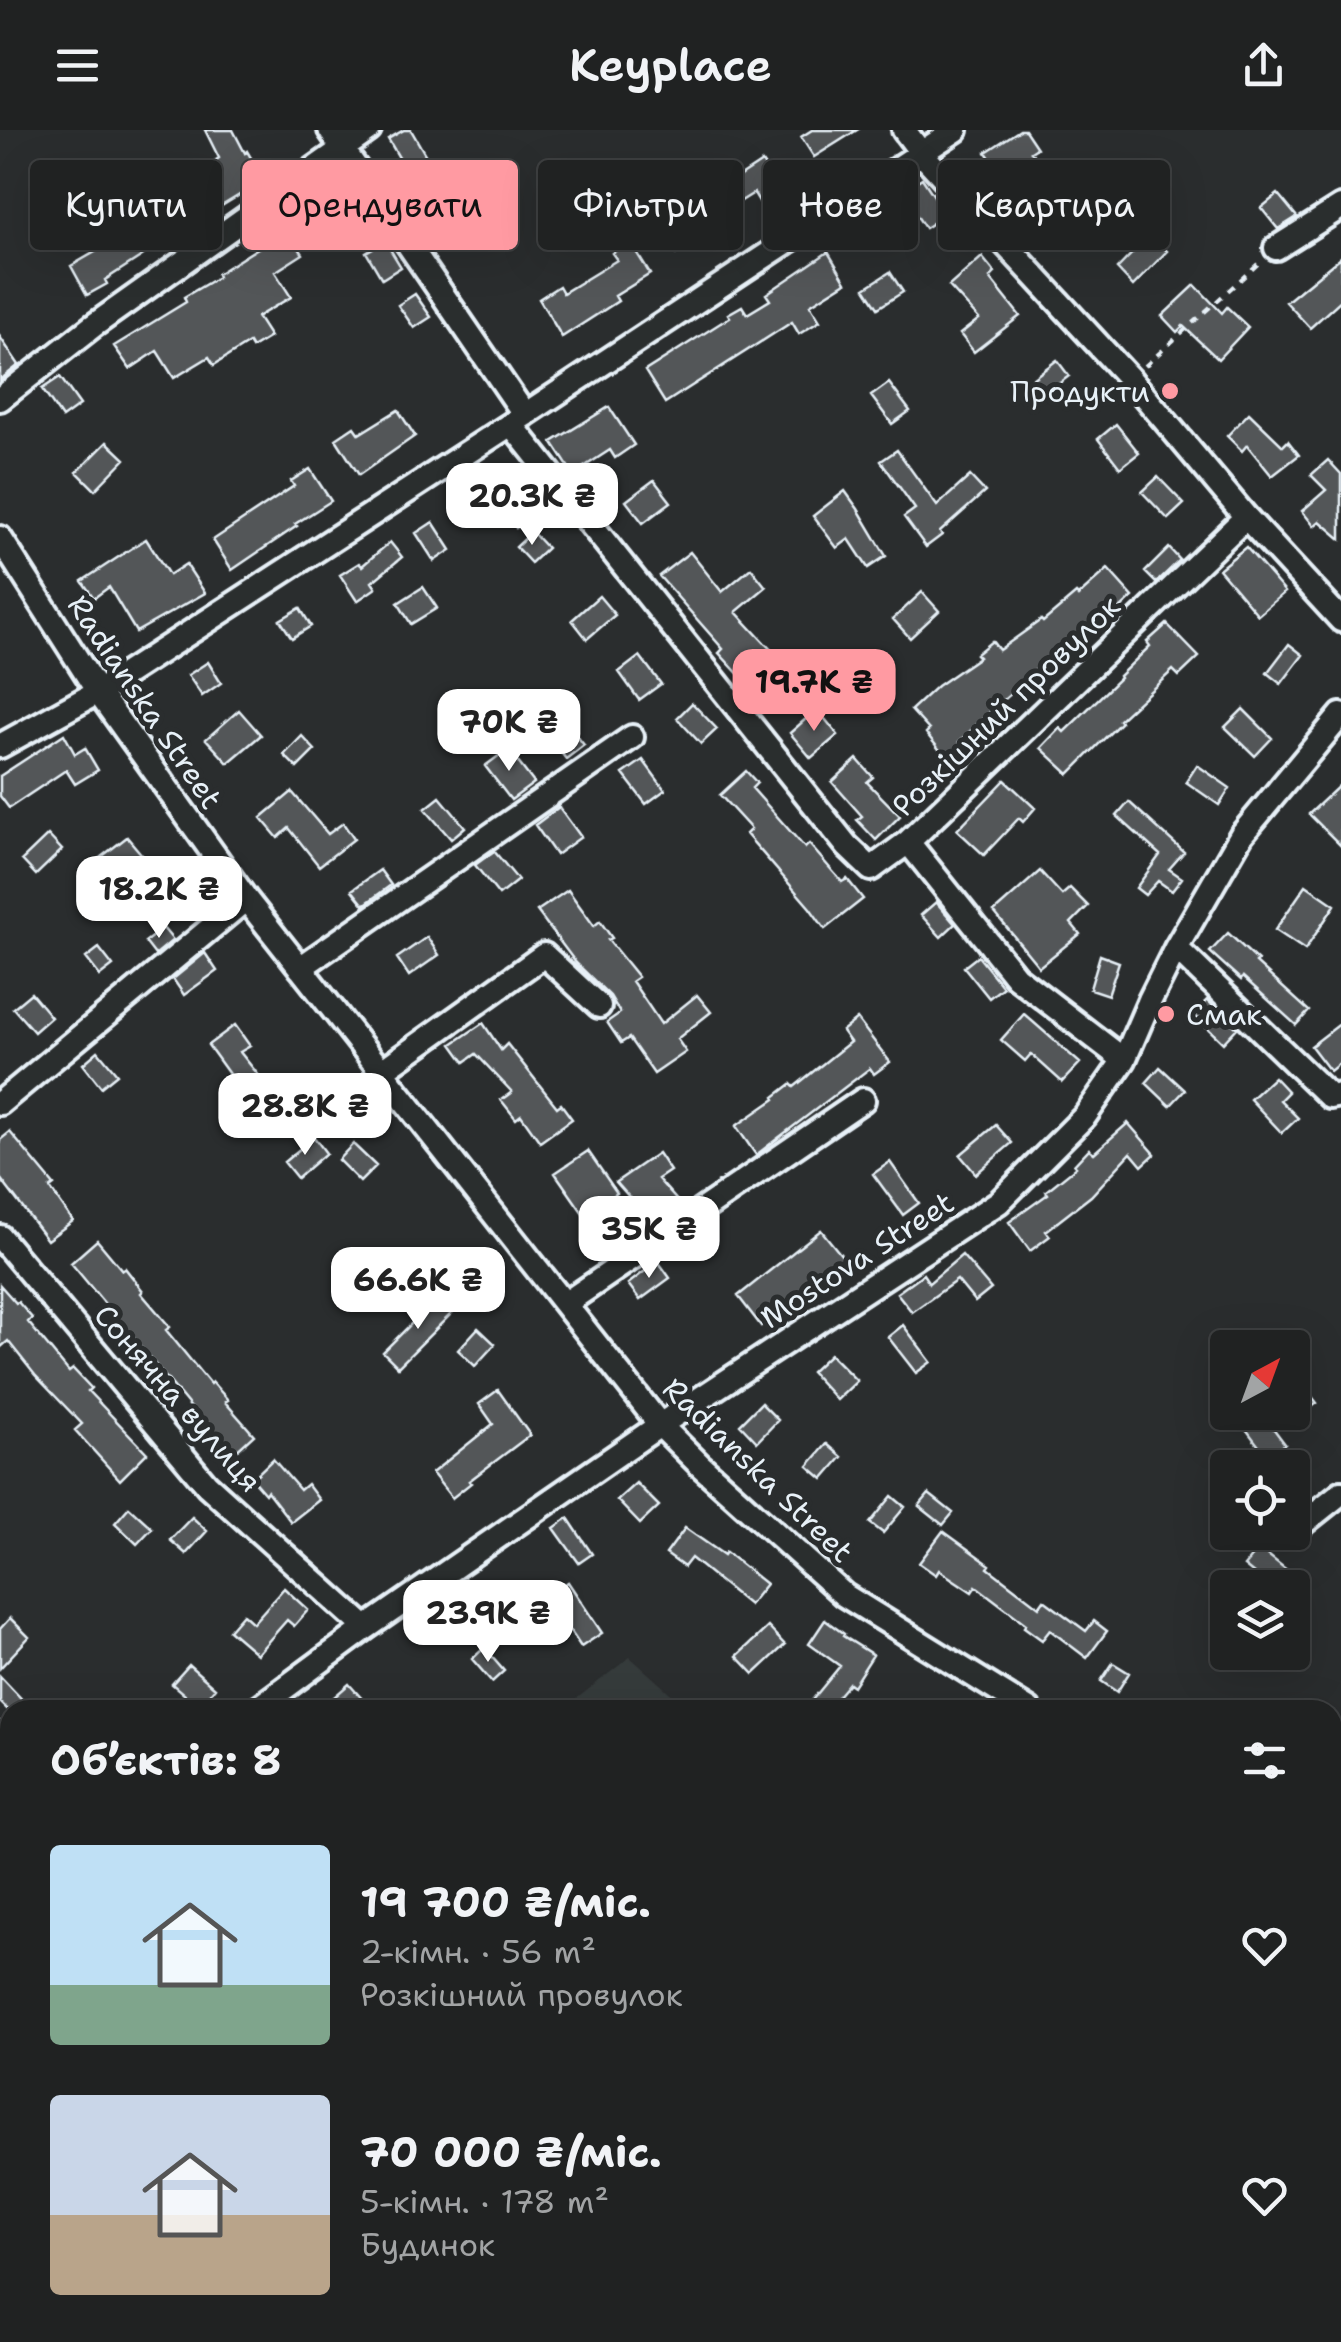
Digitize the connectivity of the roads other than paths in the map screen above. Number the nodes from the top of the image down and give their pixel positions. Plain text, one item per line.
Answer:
1 (369, 130) edge
2 (904, 130) edge
3 (956, 130) edge
4 (336, 139) edge
5 (922, 154) junction
6 (1341, 207) edge
7 (1276, 248) road end
8 (0, 399) edge
9 (518, 419) junction
10 (1246, 517) junction
11 (0, 538) edge
12 (1341, 620) edge
13 (98, 692) junction
14 (1341, 715) edge
15 (632, 737) dead end
16 (0, 746) edge
17 (908, 842) junction
18 (246, 899) junction
19 (1176, 948) junction
20 (300, 968) junction
21 (599, 1006) dead end
22 (1124, 1060) junction
23 (382, 1070) junction
24 (1341, 1096) edge
25 (863, 1100) dead end
26 (0, 1102) edge
27 (0, 1237) edge
28 (566, 1303) junction
29 (660, 1424) junction
30 (1341, 1493) edge
31 (1310, 1518) edge
32 (366, 1628) junction
33 (269, 1700) edge
34 (1012, 1700) edge

1 - 4 street
2 - 5 street
3 - 5 street
4 - 8 street
4 - 9 street
5 - 9 street
5 - 10 street
6 - 7 street
9 - 13 street
9 - 17 street, Розкішний провулок
10 - 12 street
10 - 17 street, Розкішний провулок
11 - 13 street, Radianska Street
13 - 16 street
13 - 18 street, Radianska Street
14 - 19 street, Mostova Street
15 - 20 street
17 - 22 street
18 - 20 street, Radianska Street
18 - 26 street
19 - 22 street, Mostova Street
19 - 24 street
20 - 23 street, Radianska Street
21 - 23 street
22 - 29 street, Mostova Street
23 - 28 street, Radianska Street
25 - 28 street
27 - 32 street, Сонячна вулиця
28 - 29 street, Radianska Street
29 - 32 street, Mostova Street
29 - 34 street, Radianska Street
30 - 31 street
32 - 33 street, Mostova Street

